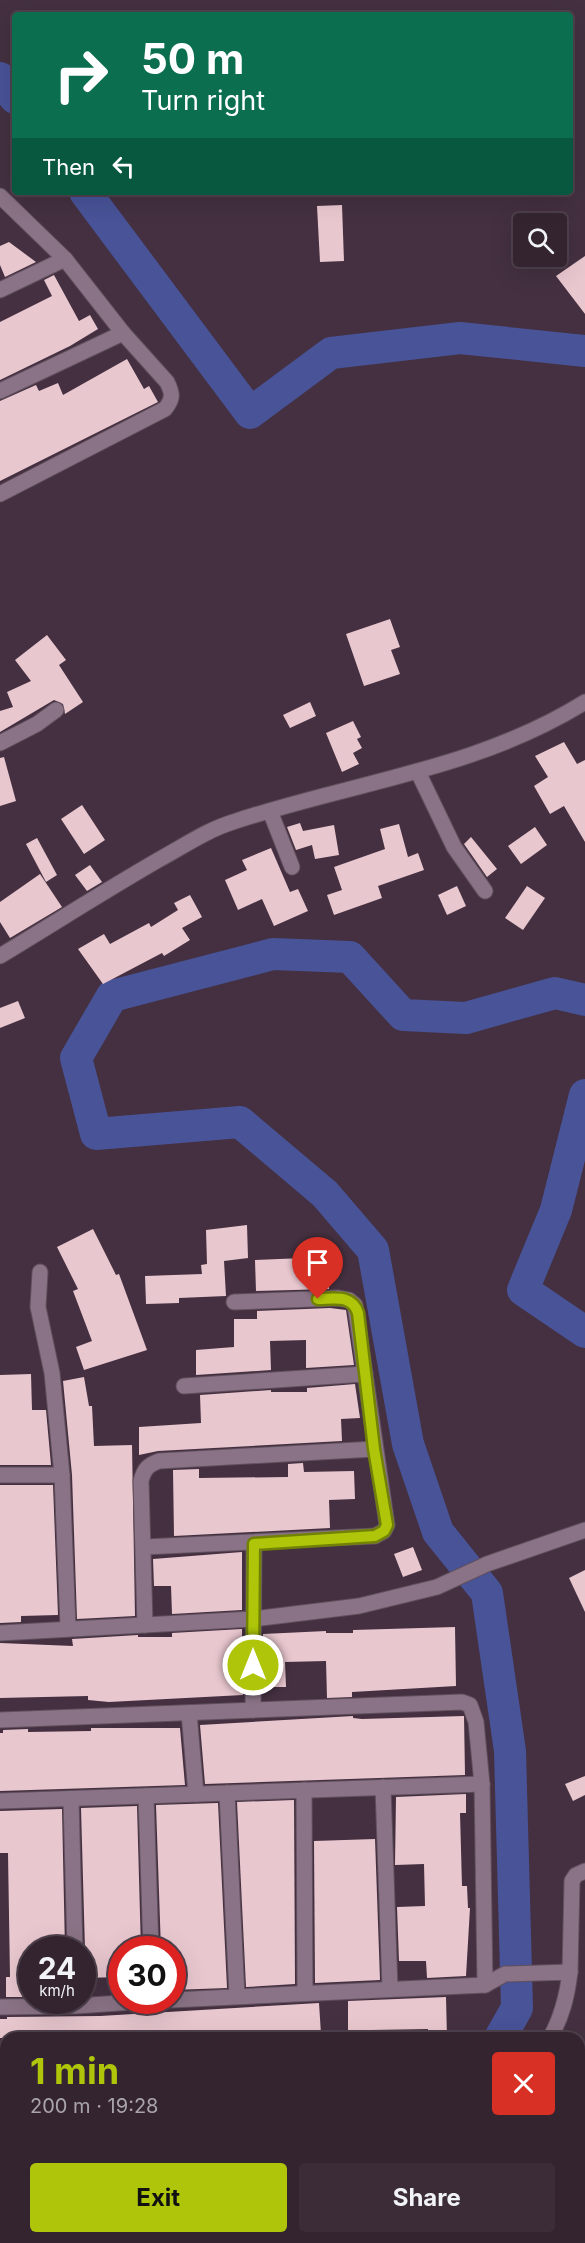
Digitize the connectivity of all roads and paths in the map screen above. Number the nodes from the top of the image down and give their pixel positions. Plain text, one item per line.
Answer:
1 (0, 196) edge
2 (65, 259) junction
3 (0, 291) edge
4 (123, 333) junction
5 (0, 391) edge
6 (0, 494) edge
7 (585, 702) edge
8 (56, 710) dead end
9 (0, 743) edge
10 (418, 772) junction
11 (270, 812) junction
12 (292, 867) dead end
13 (485, 891) dead end
14 (0, 956) edge
15 (39, 1272) dead end
16 (234, 1302) dead end
17 (364, 1374) junction
18 (184, 1386) dead end
19 (374, 1449) junction
20 (0, 1475) edge
21 (62, 1475) junction
22 (585, 1530) edge
23 (254, 1544) junction
24 (144, 1547) junction
25 (253, 1619) junction
26 (145, 1625) junction
27 (68, 1627) junction
28 (0, 1632) edge
29 (253, 1710) junction
30 (189, 1713) junction
31 (0, 1720) edge
32 (482, 1784) junction
33 (383, 1787) junction
34 (304, 1790) junction
35 (227, 1793) junction
36 (196, 1794) junction
37 (146, 1796) junction
38 (71, 1799) junction
39 (0, 1801) edge
40 (585, 1871) edge
41 (75, 1936) edge
42 (151, 1936) edge
43 (570, 1972) junction
44 (485, 1985) junction
45 (390, 1989) junction
46 (305, 1992) junction
47 (237, 1996) junction
48 (186, 1999) edge
49 (18, 2006) edge
50 (0, 2007) edge
51 (553, 2032) edge

1 - 2 street
2 - 3 street
2 - 4 street
4 - 5 street
4 - 6 street
7 - 10 street
8 - 9 street
10 - 11 street
10 - 13 street
11 - 12 street
11 - 14 street
15 - 21 street
16 - 17 street
17 - 18 street
17 - 19 street
19 - 23 street
19 - 24 street
20 - 21 street
21 - 27 street
22 - 25 street
23 - 24 street
23 - 25 street
24 - 26 street
25 - 26 street
25 - 29 street
26 - 27 street
27 - 28 street
29 - 30 street
29 - 32 street
30 - 31 street
30 - 36 street
32 - 33 street
32 - 44 street
33 - 34 street
33 - 45 street
34 - 35 street
34 - 46 street
35 - 36 street
35 - 47 street
36 - 37 street
37 - 38 street
37 - 42 street
38 - 39 street
38 - 41 street
40 - 43 street
43 - 44 street
43 - 51 street
44 - 45 street
45 - 46 street
46 - 47 street
47 - 48 street
49 - 50 street

